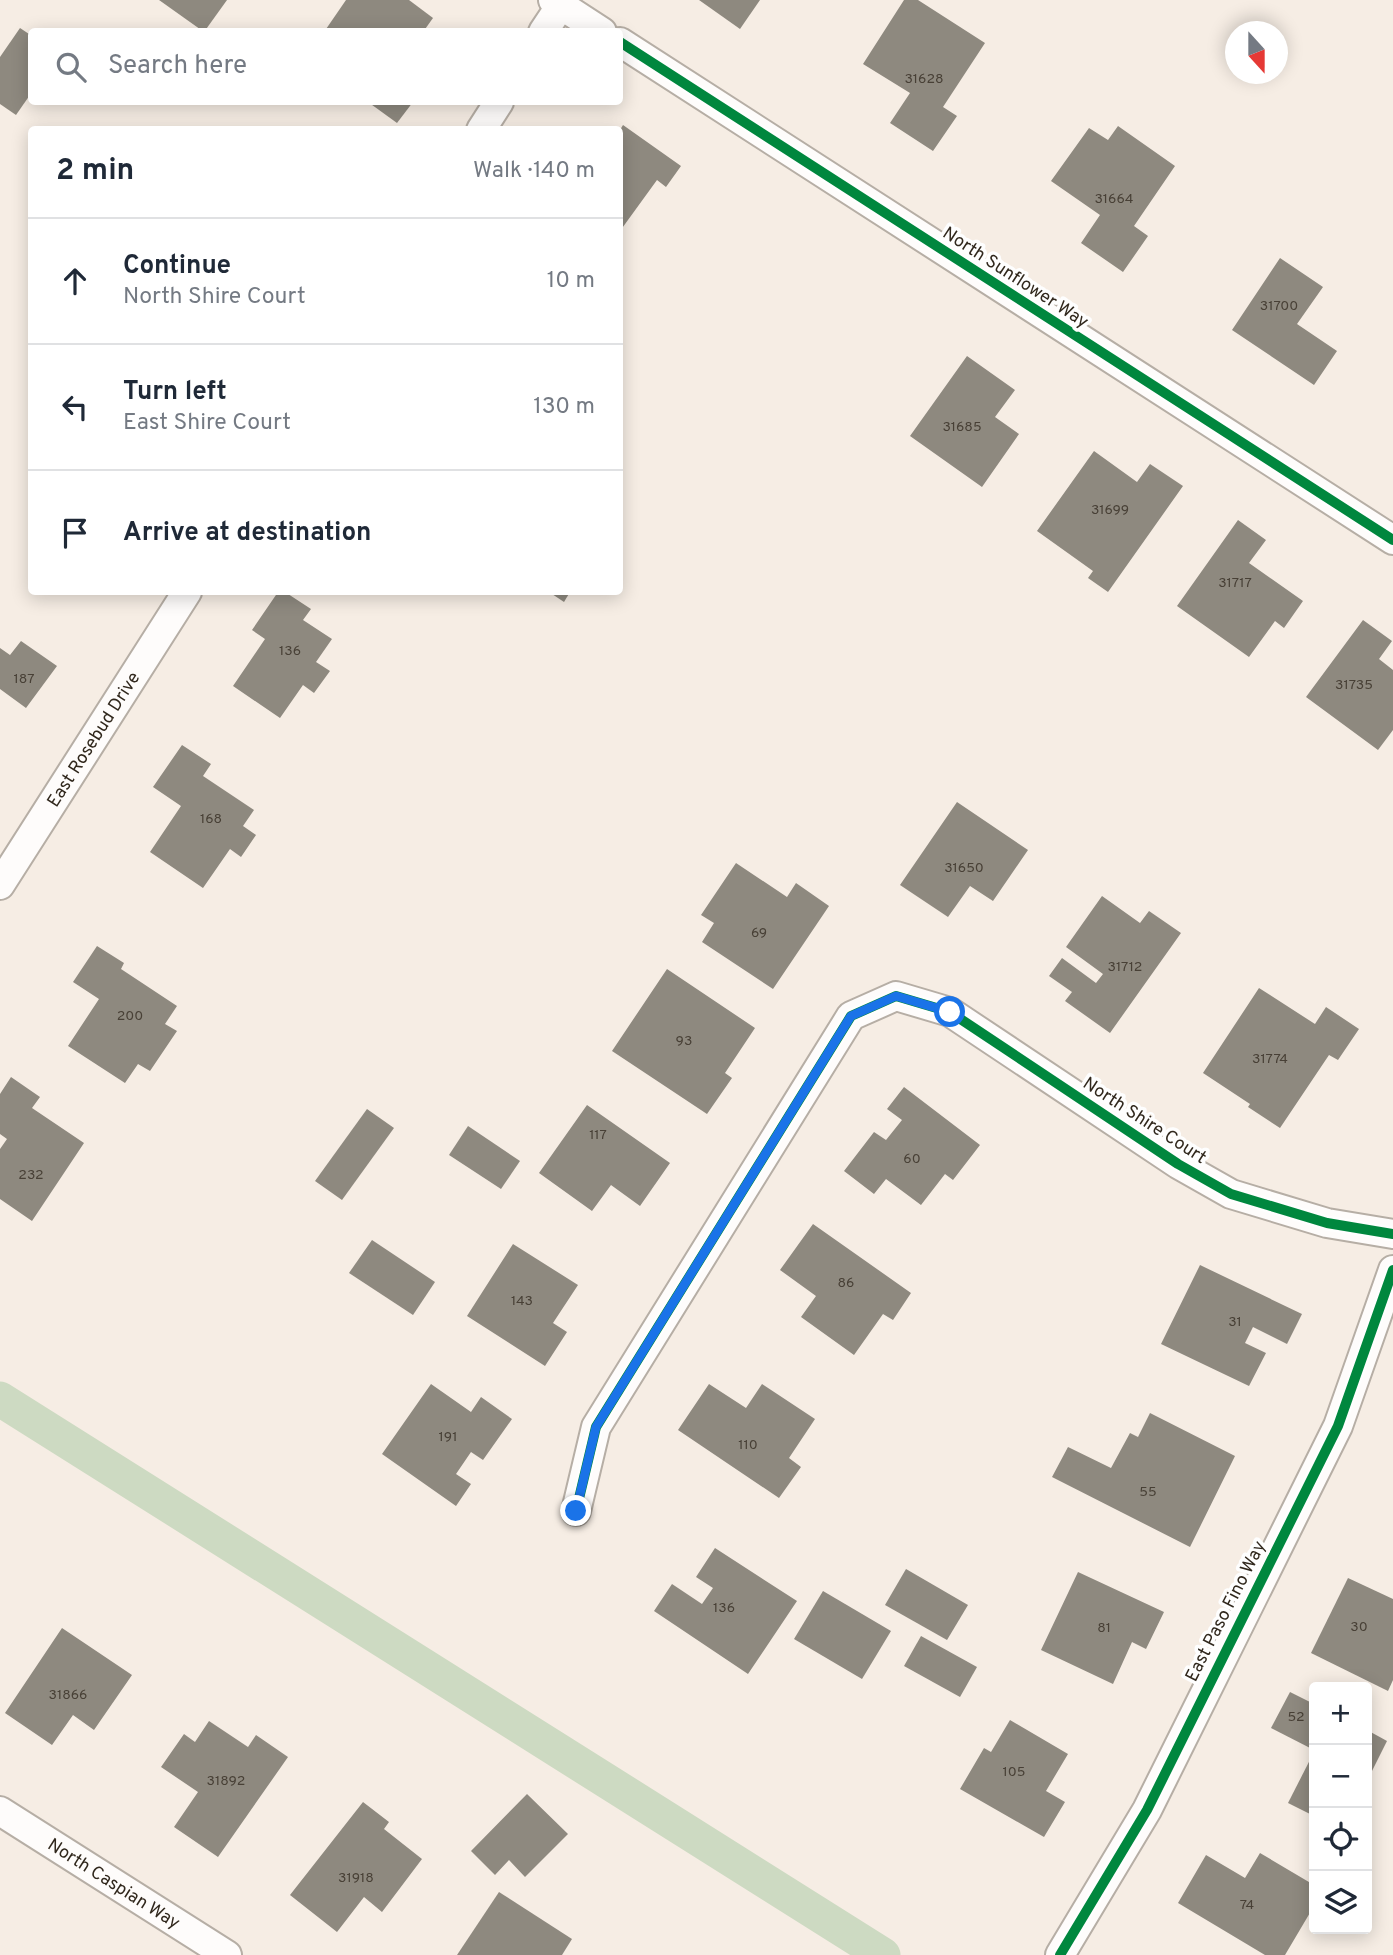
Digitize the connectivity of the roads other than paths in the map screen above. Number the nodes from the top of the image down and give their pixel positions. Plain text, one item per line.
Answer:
1 (557, 2) edge
2 (545, 28) edge
3 (597, 28) edge
4 (623, 45) edge
5 (497, 105) edge
6 (484, 126) edge
7 (1393, 540) edge
8 (185, 595) edge
9 (0, 885) edge
10 (1393, 1234) edge
11 (1393, 1270) edge
12 (576, 1511) dead end
13 (0, 1811) edge
14 (227, 1955) edge
15 (1060, 1955) edge

1 - 2 street
1 - 3 street
4 - 7 street, North Sunflower Way
5 - 6 street
8 - 9 street, East Rosebud Drive
10 - 12 street, North Shire Court
11 - 15 street, East Paso Fino Way
13 - 14 street, North Caspian Way

